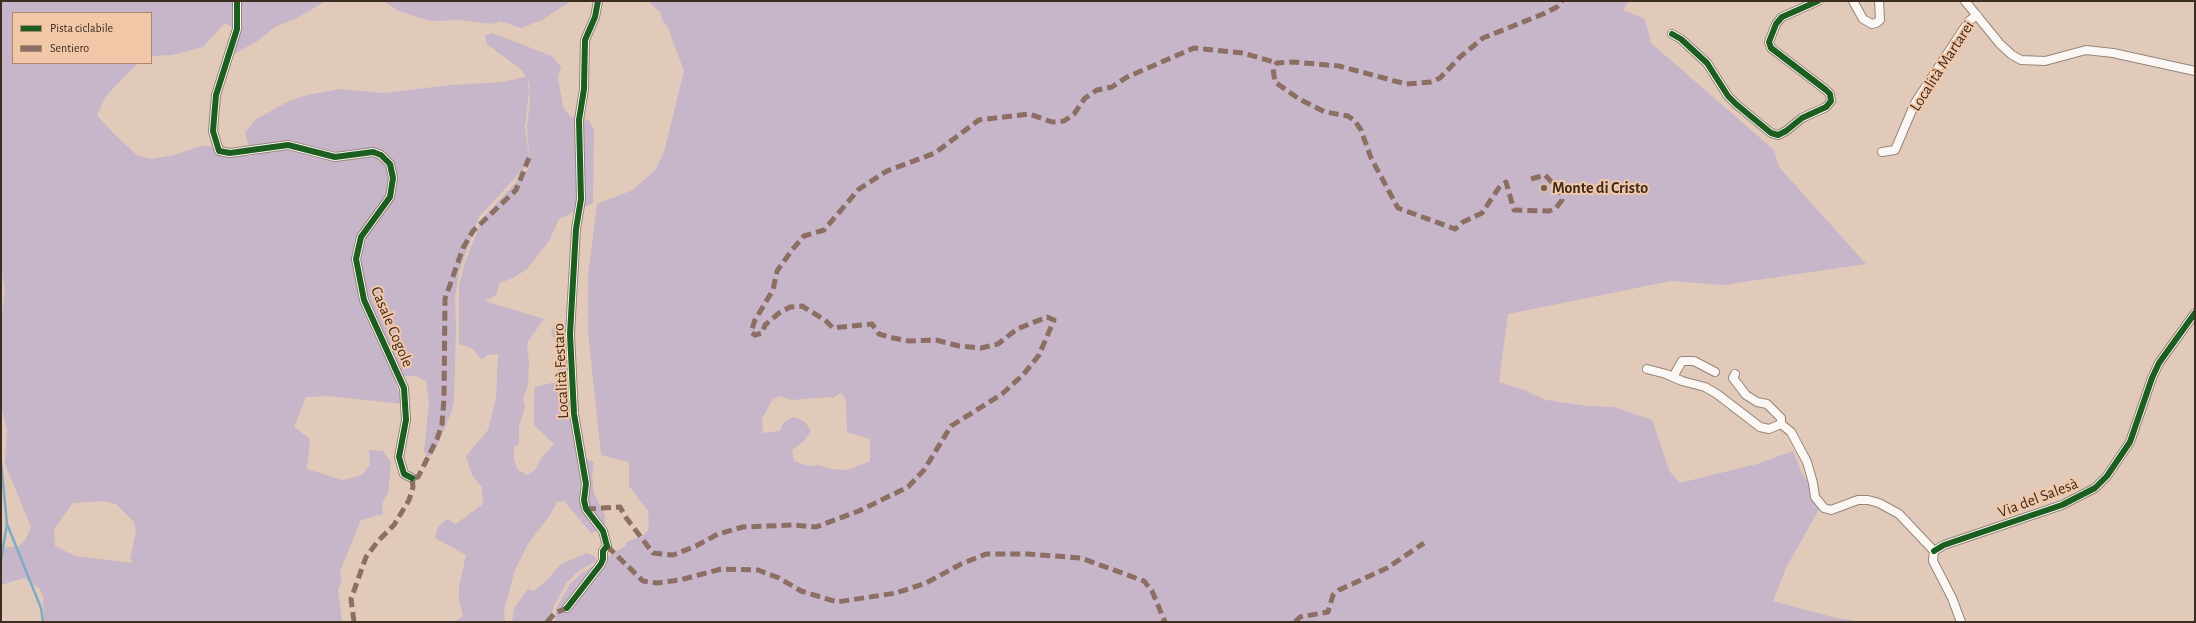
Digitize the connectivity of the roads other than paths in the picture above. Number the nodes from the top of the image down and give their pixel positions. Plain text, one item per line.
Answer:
1 (237, 1) edge
2 (598, 1) edge
3 (1818, 1) edge
4 (1853, 1) edge
5 (1879, 1) edge
6 (1965, 1) edge
7 (1977, 15) junction
8 (1672, 34) dead end
9 (2195, 71) edge
10 (1882, 152) dead end
11 (2195, 313) edge
12 (1647, 368) dead end
13 (1715, 372) dead end
14 (1735, 374) dead end
15 (1673, 377) junction
16 (1781, 424) junction
17 (412, 478) dead end
18 (1934, 551) junction
19 (567, 608) dead end
20 (1961, 622) edge

1 - 17 street, Casale Cogole
2 - 19 street, Località Festaro
3 - 8 street
4 - 5 street
6 - 7 street, Località Martarei
7 - 9 street, Località Martarei
7 - 10 street, Località Martarei
11 - 18 street, Via del Salesà
12 - 15 street
13 - 15 street
14 - 16 street
15 - 16 street
16 - 18 street
18 - 20 street

